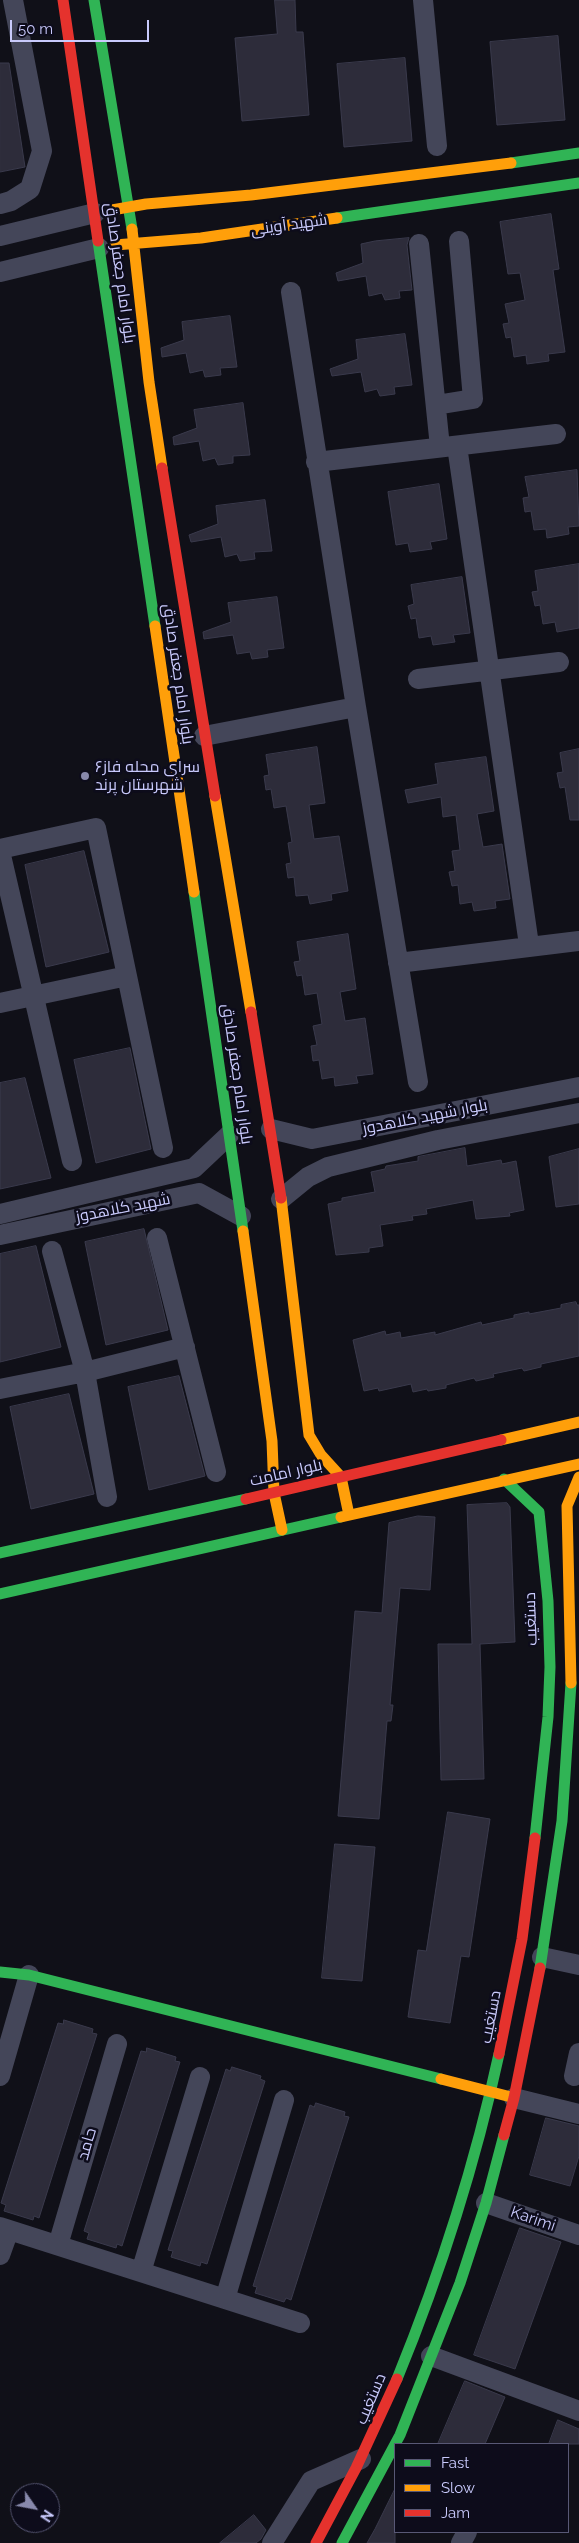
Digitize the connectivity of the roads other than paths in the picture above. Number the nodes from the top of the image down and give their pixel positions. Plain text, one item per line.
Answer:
1 (13, 0) edge
2 (64, 0) edge
3 (94, 0) edge
4 (423, 0) edge
5 (437, 146) dead end
6 (579, 153) edge
7 (579, 183) edge
8 (174, 203) junction
9 (0, 204) edge
10 (130, 206) junction
11 (95, 213) junction
12 (166, 218) dead end
13 (167, 230) dead end
14 (0, 236) edge
15 (178, 241) junction
16 (458, 241) dead end
17 (132, 242) junction
18 (419, 244) dead end
19 (99, 248) junction
20 (0, 272) edge
21 (291, 292) dead end
22 (436, 406) junction
23 (556, 434) dead end
24 (448, 446) junction
25 (316, 462) junction
26 (559, 662) dead end
27 (490, 670) junction
28 (418, 679) dead end
29 (356, 707) junction
30 (204, 736) junction
31 (0, 850) edge
32 (579, 941) edge
33 (529, 945) junction
34 (398, 963) junction
35 (127, 976) junction
36 (34, 996) junction
37 (0, 1003) edge
38 (418, 1082) dead end
39 (579, 1087) edge
40 (579, 1113) edge
41 (271, 1129) junction
42 (230, 1135) junction
43 (163, 1148) dead end
44 (72, 1161) dead end
45 (194, 1168) junction
46 (198, 1192) junction
47 (281, 1199) junction
48 (57, 1200) junction
49 (0, 1214) edge
50 (241, 1216) junction
51 (62, 1220) junction
52 (0, 1235) edge
53 (157, 1238) dead end
54 (52, 1250) dead end
55 (185, 1347) junction
56 (85, 1372) junction
57 (0, 1389) edge
58 (579, 1422) edge
59 (309, 1435) junction
60 (272, 1441) junction
61 (299, 1448) dead end
62 (284, 1450) dead end
63 (579, 1464) edge
64 (216, 1472) dead end
65 (579, 1477) edge
66 (341, 1478) junction
67 (504, 1479) junction
68 (274, 1493) junction
69 (107, 1497) dead end
70 (546, 1500) dead end
71 (539, 1512) junction
72 (349, 1515) junction
73 (282, 1530) junction
74 (0, 1553) edge
75 (0, 1594) edge
76 (573, 1756) edge
77 (542, 1957) junction
78 (579, 1965) edge
79 (0, 1972) edge
80 (29, 1975) junction
81 (117, 2044) dead end
82 (579, 2053) edge
83 (0, 2076) edge
84 (574, 2076) dead end
85 (200, 2077) dead end
86 (492, 2094) junction
87 (514, 2098) junction
88 (284, 2100) dead end
89 (579, 2114) edge
90 (486, 2204) junction
91 (5, 2228) edge
92 (579, 2236) edge
93 (58, 2245) junction
94 (0, 2255) edge
95 (141, 2272) junction
96 (225, 2299) junction
97 (300, 2323) dead end
98 (431, 2356) junction
99 (579, 2411) edge
100 (396, 2443) edge
101 (394, 2446) edge
102 (360, 2459) junction
103 (272, 2543) edge
104 (316, 2543) edge
105 (342, 2543) edge

1 - 9 street
2 - 11 street, بلوار امام جعفر صادق
3 - 10 street, بلوار امام جعفر صادق
4 - 5 street
6 - 8 street, شهید آوینی
7 - 15 street, شهید آوینی
8 - 10 street, شهید آوینی
8 - 12 street
10 - 11 street, شهید آوینی
10 - 17 street, بلوار امام جعفر صادق
11 - 14 street, شهید آوینی
11 - 19 street, بلوار امام جعفر صادق
13 - 15 street
15 - 17 street, شهید آوینی
16 - 22 street
17 - 19 street, شهید آوینی
17 - 30 street, بلوار امام جعفر صادق
18 - 22 street
19 - 20 street, شهید آوینی
19 - 42 street, بلوار امام جعفر صادق
21 - 25 street
22 - 24 street
23 - 24 street
24 - 25 street
24 - 27 street
25 - 29 street
26 - 27 street
27 - 28 street
27 - 33 street
29 - 30 street
29 - 34 street
30 - 41 street, بلوار امام جعفر صادق
31 - 35 street
31 - 36 street
32 - 33 street
33 - 34 street
34 - 38 street
35 - 36 street
35 - 43 street
36 - 37 street
36 - 44 street
39 - 41 street, بلوار شهید کلاهدوز
40 - 47 street, بلوار شهید کلاهدوز
41 - 47 street, بلوار امام جعفر صادق
42 - 45 street, شهید کلاهدوز
42 - 50 street, بلوار امام جعفر صادق
45 - 46 street
45 - 48 street, شهید کلاهدوز
46 - 50 street
46 - 51 street, شهید کلاهدوز
47 - 59 street, بلوار امام جعفر صادق
48 - 49 street, شهید کلاهدوز
48 - 51 street
50 - 60 street, بلوار امام جعفر صادق
51 - 52 street, شهید کلاهدوز
53 - 55 street
54 - 56 street
55 - 56 street
55 - 64 street
56 - 57 street
56 - 69 street
58 - 66 street, بلوار امامت
59 - 61 street
59 - 66 street, بلوار امام جعفر صادق
60 - 62 street
60 - 68 street, بلوار امام جعفر صادق
63 - 67 street
65 - 76 street
66 - 68 street, بلوار امامت
66 - 72 street, بلوار امام جعفر صادق
67 - 71 street
67 - 72 street
68 - 73 street, بلوار امام جعفر صادق
68 - 74 street, بلوار امامت
70 - 71 street
71 - 86 street, دستغیب
72 - 73 street
73 - 75 street
76 - 77 street
77 - 78 street
77 - 87 street
79 - 80 street
80 - 83 street
80 - 86 street
81 - 93 street, حامد
82 - 84 street
85 - 95 street
86 - 87 street
86 - 102 street, دستغیب
87 - 89 street
87 - 90 street
88 - 96 street
90 - 92 street, Karimi
90 - 98 street
91 - 93 street
91 - 94 street
93 - 95 street
95 - 96 street
96 - 97 street
98 - 99 street
98 - 100 street
101 - 105 street
102 - 103 street
102 - 104 street, دستغیب

